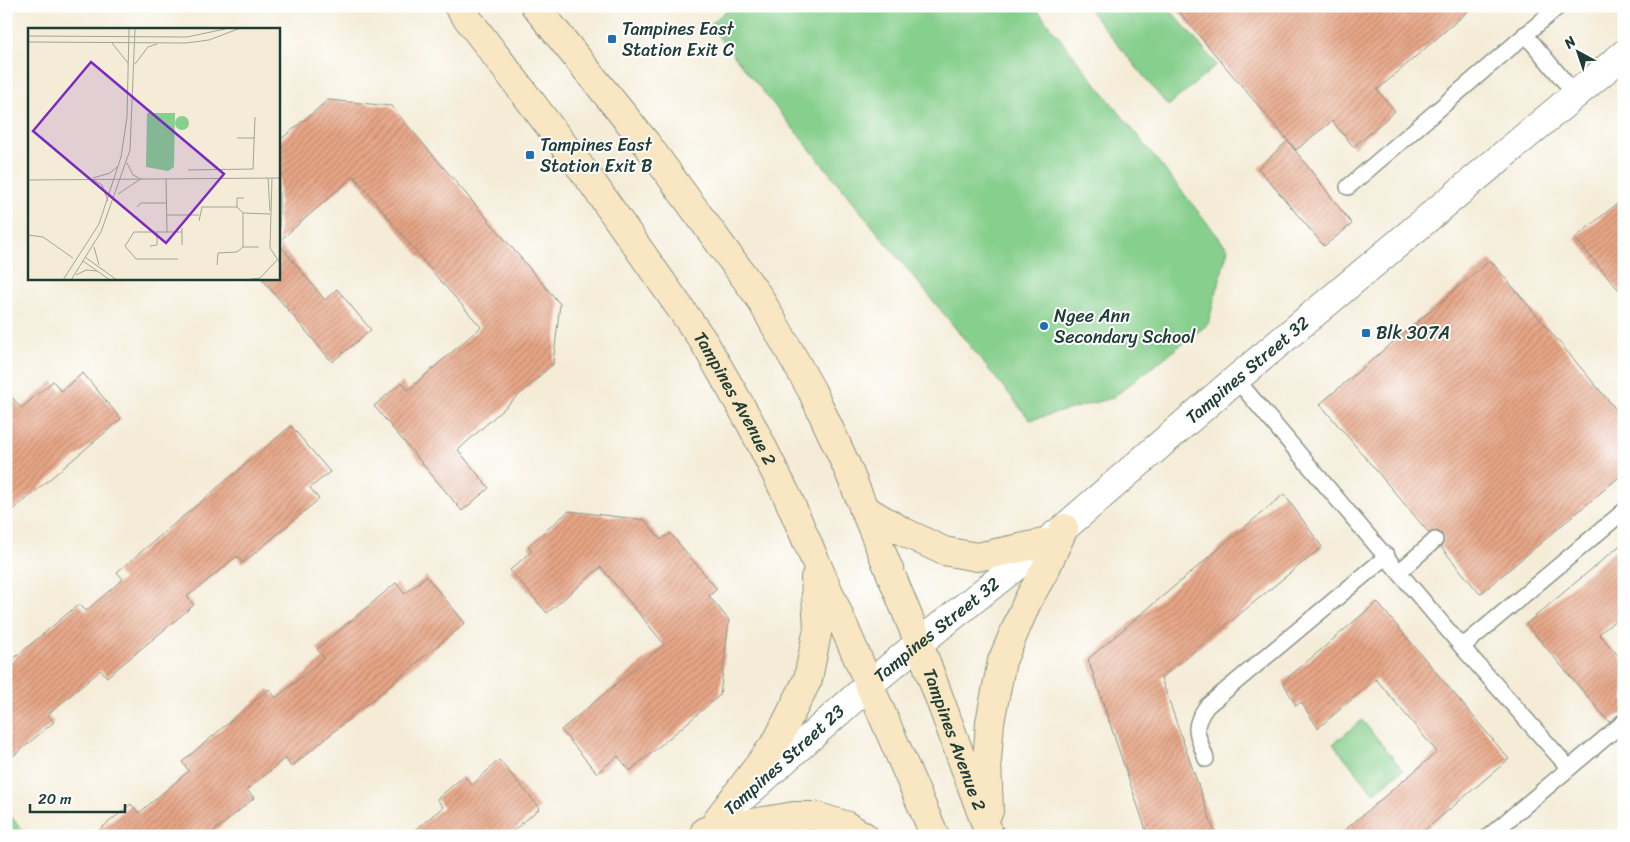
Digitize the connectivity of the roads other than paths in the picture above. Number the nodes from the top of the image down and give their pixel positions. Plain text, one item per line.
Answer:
1 (458, 6) edge
2 (535, 6) edge
3 (1560, 6) edge
4 (1525, 34) junction
5 (1624, 54) edge
6 (1576, 94) junction
7 (1348, 187) dead end
8 (1236, 379) junction
9 (863, 508) junction
10 (1624, 510) edge
11 (1054, 535) junction
12 (1435, 540) dead end
13 (1387, 556) junction
14 (814, 559) junction
15 (1400, 571) junction
16 (919, 643) junction
17 (1462, 647) junction
18 (870, 684) junction
19 (1624, 722) edge
20 (1206, 760) dead end
21 (1569, 768) junction
22 (707, 829) edge
23 (1499, 833) edge
24 (864, 836) edge
25 (935, 836) edge
26 (990, 836) edge

1 - 14 main road, Tampines Avenue 2
2 - 9 main road, Tampines Avenue 2
3 - 4 lane
4 - 6 lane
4 - 7 lane
5 - 6 street, Tampines Street 32
6 - 8 street, Tampines Street 32
8 - 11 street, Tampines Street 32
8 - 13 lane
9 - 11 main road
9 - 16 main road, Tampines Avenue 2
10 - 17 lane
11 - 16 street, Tampines Street 32
11 - 26 main road
12 - 15 lane
13 - 15 lane
13 - 20 lane
14 - 18 main road, Tampines Avenue 2
14 - 22 main road
15 - 17 lane
16 - 18 street, Tampines Street 32
16 - 26 main road, Tampines Avenue 2
17 - 21 lane
18 - 22 street, Tampines Street 23
18 - 25 main road, Tampines Avenue 2
19 - 21 lane
21 - 23 lane
22 - 24 main road

